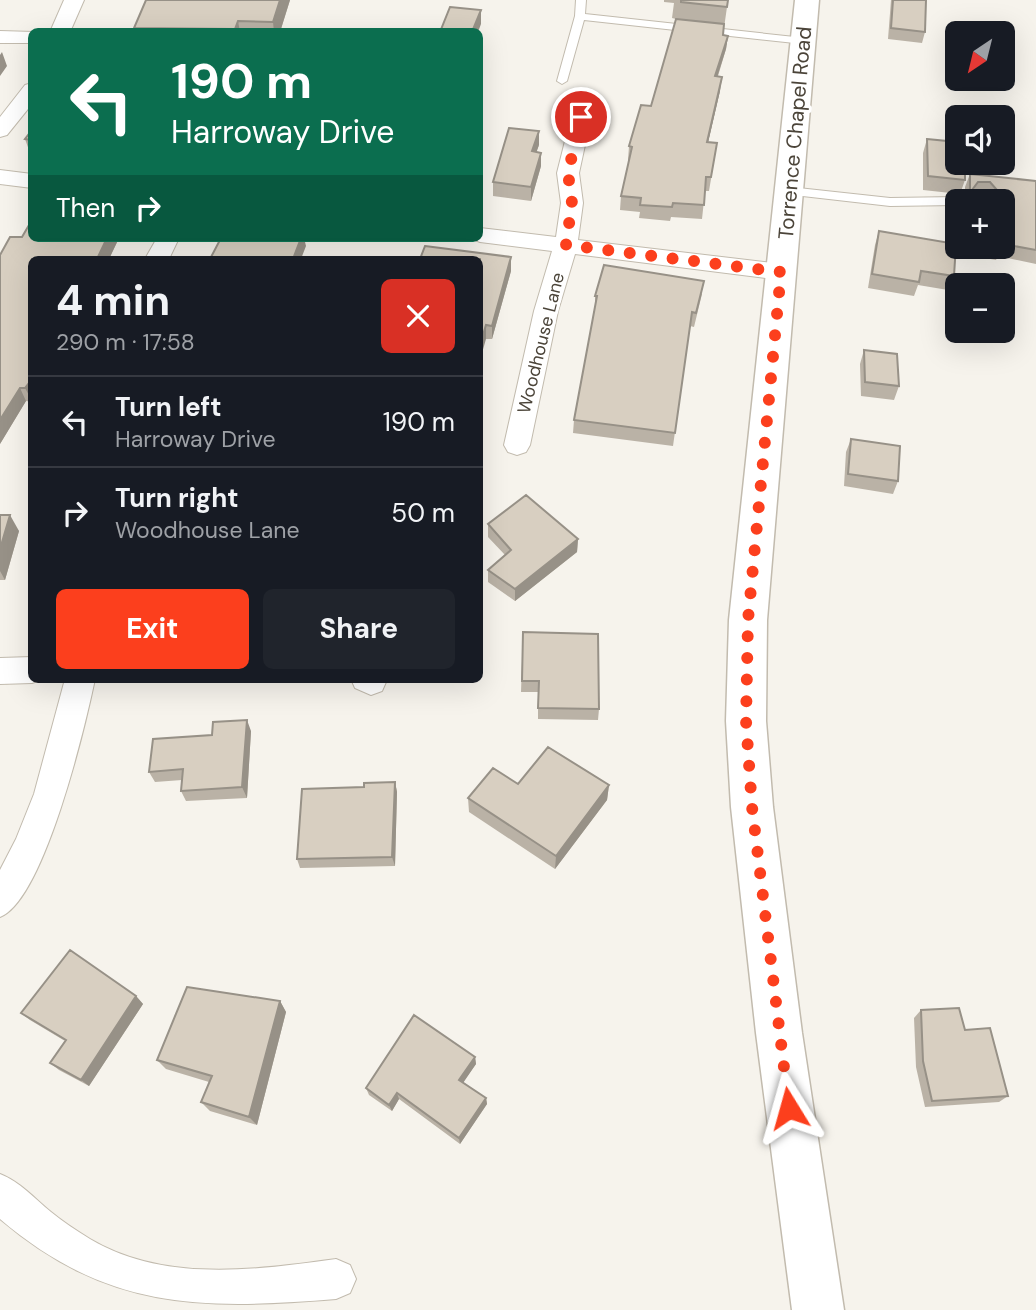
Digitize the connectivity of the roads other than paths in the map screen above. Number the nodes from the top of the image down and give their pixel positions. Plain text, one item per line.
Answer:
1 (74, 0) edge
2 (581, 0) edge
3 (807, 0) edge
4 (580, 16) junction
5 (62, 28) edge
6 (0, 37) edge
7 (28, 37) edge
8 (804, 41) junction
9 (562, 81) dead end
10 (28, 98) edge
11 (581, 117) dead end
12 (0, 131) edge
13 (0, 177) edge
14 (28, 180) edge
15 (789, 191) junction
16 (945, 201) edge
17 (483, 235) edge
18 (566, 245) junction
19 (781, 272) junction
20 (517, 445) dead end
21 (28, 670) edge
22 (0, 671) edge
23 (79, 683) edge
24 (0, 901) edge
25 (0, 1193) edge
26 (336, 1279) dead end
27 (818, 1310) edge

1 - 5 street
2 - 4 lane
3 - 8 street, Torrence Chapel Road
4 - 8 lane
4 - 9 lane
6 - 7 street
8 - 15 street, Torrence Chapel Road
10 - 12 street
11 - 18 street, Woodhouse Lane
13 - 14 street
15 - 16 lane
15 - 19 street, Torrence Chapel Road
17 - 18 street
18 - 19 street
18 - 20 street, Woodhouse Lane
19 - 27 street, Torrence Chapel Road
21 - 22 street
23 - 24 street
25 - 26 street

